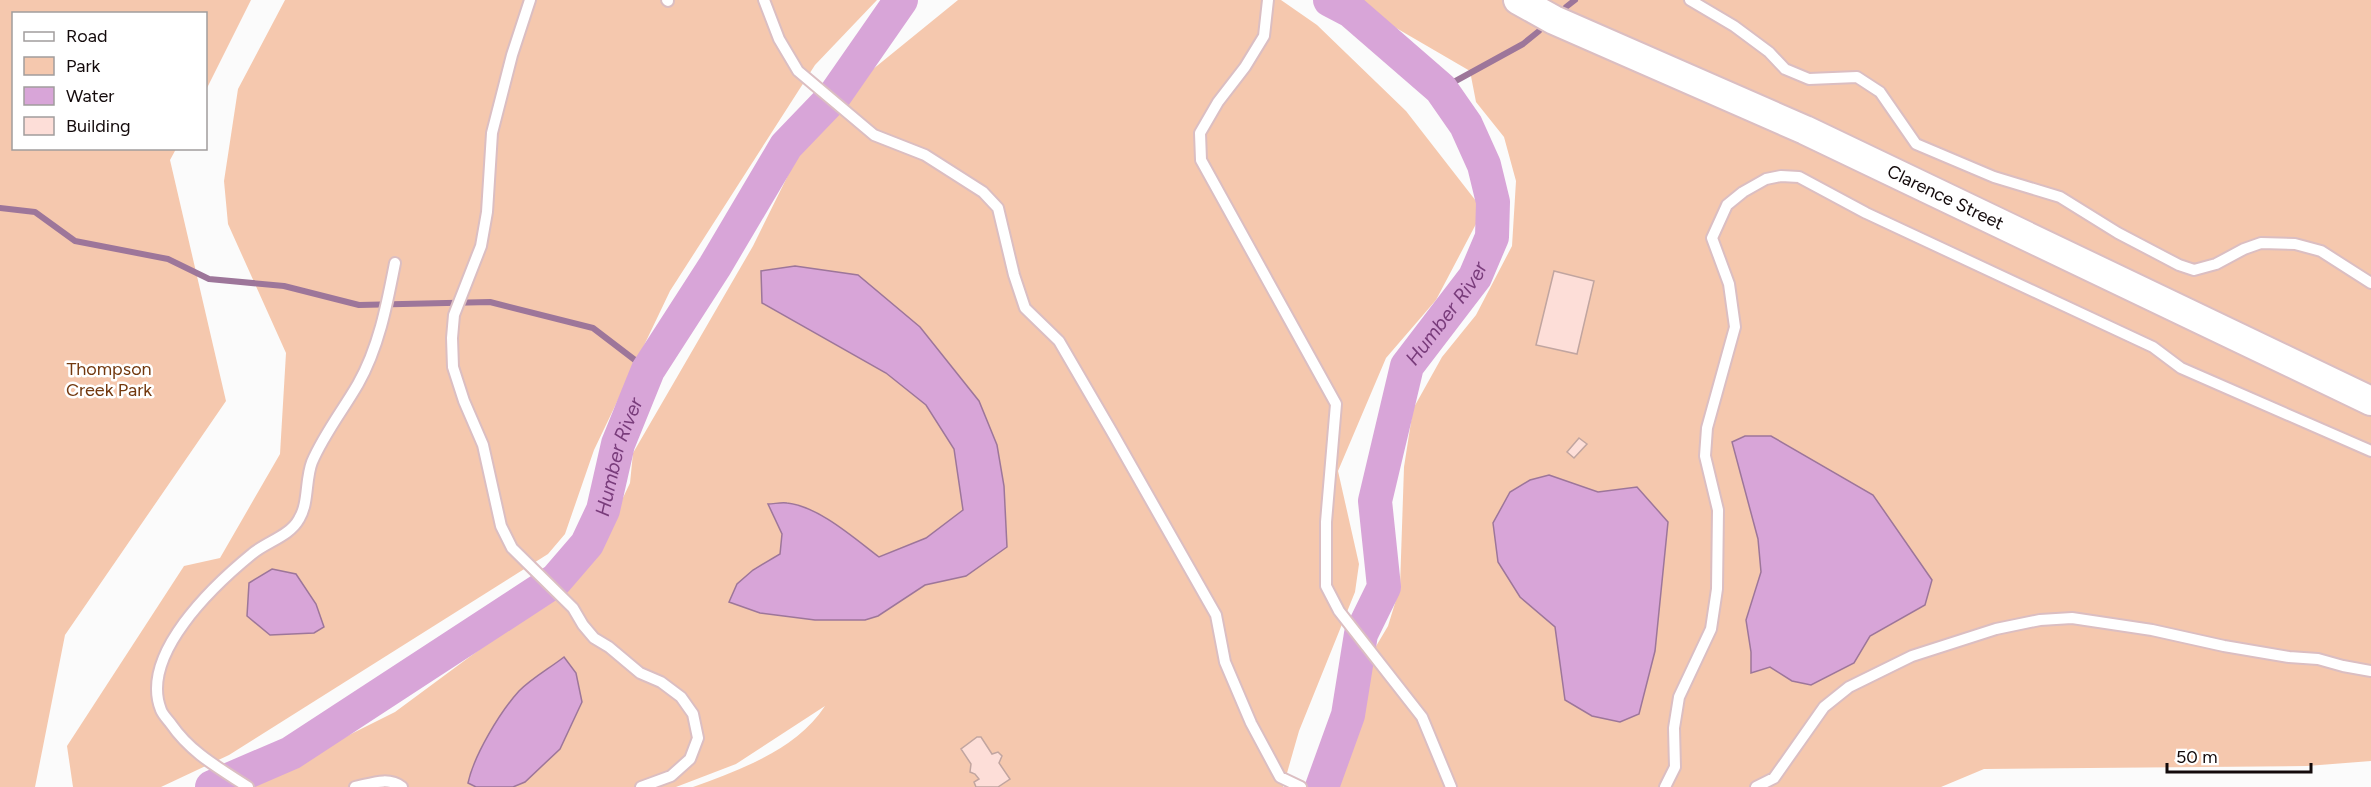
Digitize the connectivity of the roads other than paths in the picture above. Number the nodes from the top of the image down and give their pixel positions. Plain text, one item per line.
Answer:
1 (530, 0) edge
2 (764, 0) edge
3 (1268, 0) edge
4 (1518, 0) edge
5 (1690, 0) edge
6 (395, 263) dead end
7 (2371, 283) edge
8 (2371, 401) edge
9 (2371, 451) edge
10 (2371, 671) edge
11 (248, 787) edge
12 (355, 787) edge
13 (402, 787) edge
14 (641, 787) edge
15 (1300, 787) edge
16 (1451, 787) edge
17 (1665, 787) edge
18 (1756, 787) edge

1 - 14 lane
2 - 15 lane
3 - 16 lane
4 - 8 street, Clarence Street
5 - 7 lane
6 - 11 lane
9 - 17 lane
10 - 18 lane
12 - 13 lane

